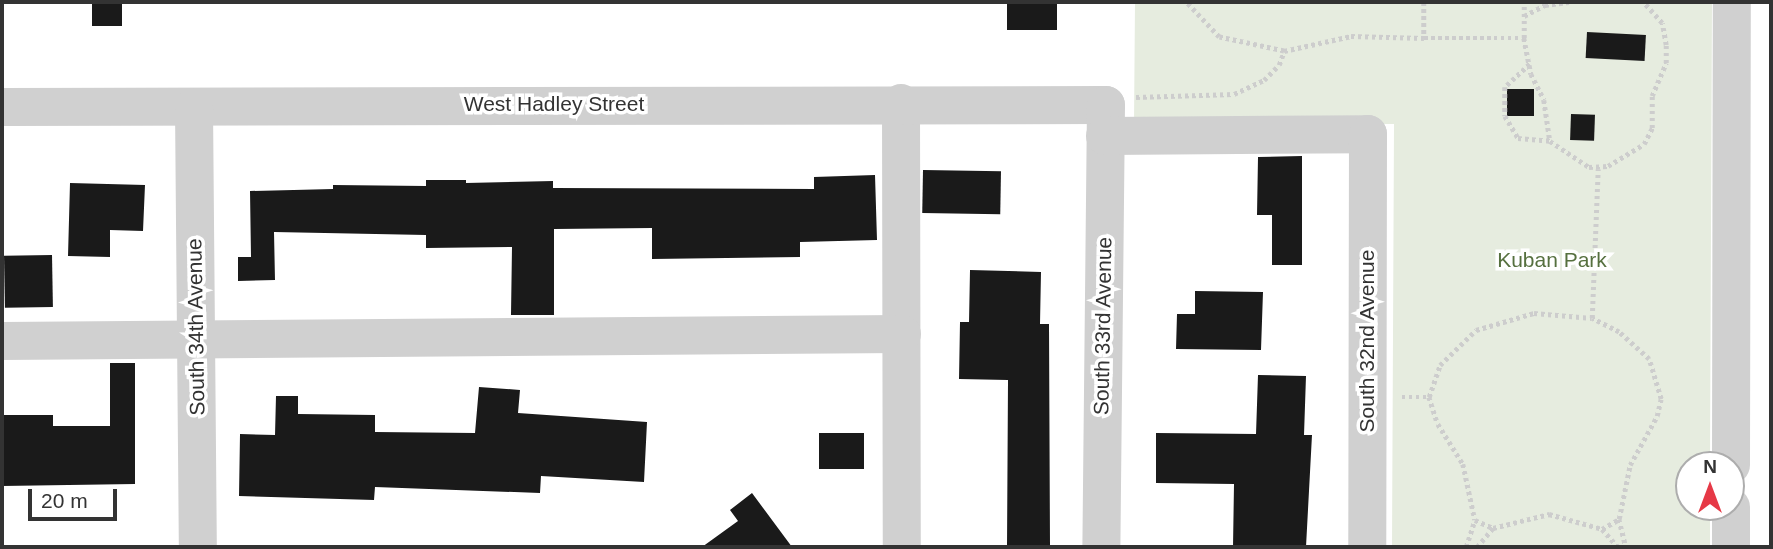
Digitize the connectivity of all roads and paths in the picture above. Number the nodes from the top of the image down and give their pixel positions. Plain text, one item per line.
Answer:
1 (1186, 2) edge
2 (1424, 2) edge
3 (1524, 2) edge
4 (1732, 2) edge
5 (1644, 3) edge
6 (1524, 16) junction
7 (1424, 38) junction
8 (1524, 38) junction
9 (1284, 51) junction
10 (1530, 64) junction
11 (901, 103) junction
12 (2, 107) edge
13 (194, 107) junction
14 (1115, 113) junction
15 (1368, 134) joint
16 (1550, 141) junction
17 (1598, 169) junction
18 (1592, 318) junction
19 (902, 334) junction
20 (196, 339) junction
21 (2, 341) edge
22 (1367, 396) junction
23 (1429, 397) junction
24 (1731, 451) edge
25 (1619, 519) junction
26 (1475, 520) junction
27 (1731, 521) edge
28 (1493, 528) junction
29 (1602, 529) junction
30 (198, 547) edge
31 (902, 547) edge
32 (1101, 547) edge
33 (1367, 547) edge
34 (1466, 547) edge
35 (1477, 547) edge
36 (1618, 547) edge
37 (1626, 547) edge
38 (1731, 547) edge

1 - 9 path
2 - 7 path
3 - 6 path
4 - 5 path
4 - 24 street
5 - 6 path
5 - 17 path
6 - 8 path
7 - 8 path
7 - 9 path
8 - 10 path
9 - 14 path
10 - 16 path
10 - 16 path
11 - 13 street, West Hadley Street
11 - 14 street, West Hadley Street
11 - 19 street
12 - 13 street, West Hadley Street
13 - 20 street, South 34th Avenue
14 - 15 street, West Hadley Street
14 - 32 street, South 33rd Avenue
15 - 22 street, South 32nd Avenue
16 - 17 path
17 - 18 path
18 - 23 path
18 - 25 path
19 - 20 street
19 - 31 street
20 - 21 street
20 - 30 street, South 34th Avenue
22 - 23 path
22 - 33 street, South 32nd Avenue
23 - 26 path
25 - 29 path
25 - 37 path
26 - 28 path
26 - 34 path
27 - 38 street
28 - 29 path
28 - 35 path
29 - 36 path

